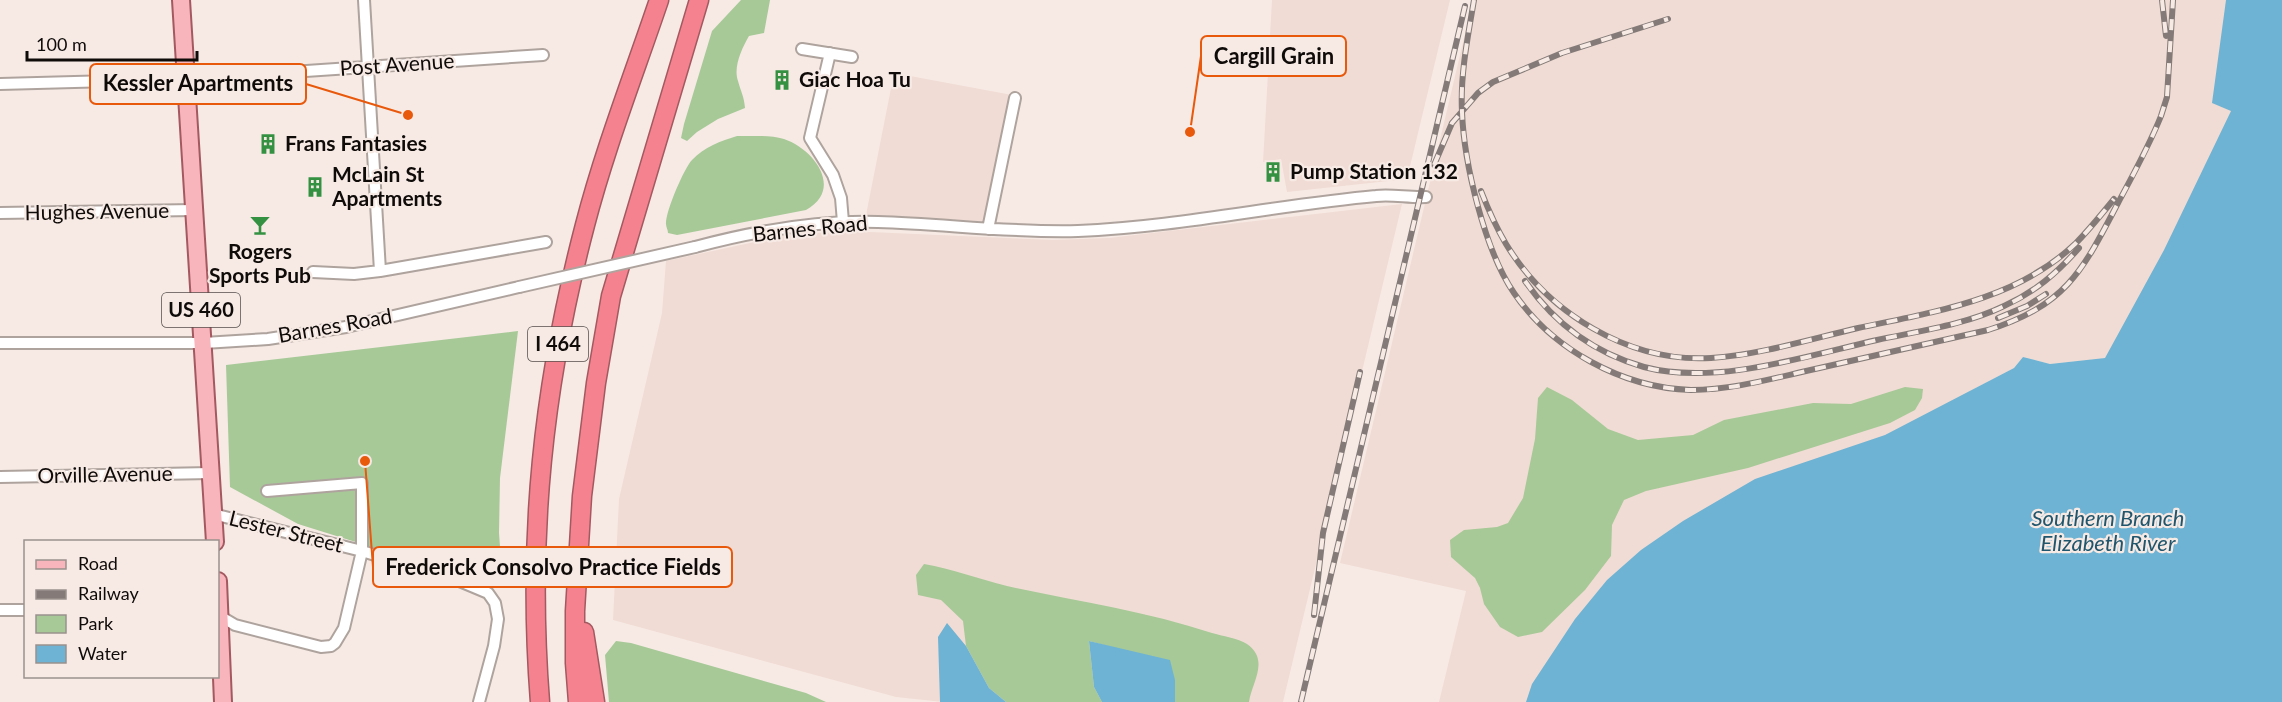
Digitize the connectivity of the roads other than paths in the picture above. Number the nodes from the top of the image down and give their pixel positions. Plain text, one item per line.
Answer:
1 (181, 0) edge
2 (364, 0) edge
3 (659, 0) edge
4 (699, 0) edge
5 (802, 49) dead end
6 (830, 53) junction
7 (543, 55) dead end
8 (852, 57) dead end
9 (369, 67) junction
10 (186, 79) junction
11 (0, 84) edge
12 (1015, 98) dead end
13 (1426, 197) dead end
14 (194, 210) junction
15 (0, 213) edge
16 (843, 222) junction
17 (988, 229) junction
18 (546, 242) dead end
19 (380, 271) junction
20 (313, 272) dead end
21 (0, 343) edge
22 (204, 343) junction
23 (211, 473) junction
24 (0, 477) edge
25 (267, 491) dead end
26 (213, 514) junction
27 (215, 540) edge
28 (362, 551) junction
29 (577, 589) junction
30 (0, 610) edge
31 (24, 610) edge
32 (219, 616) edge
33 (222, 702) edge
34 (479, 702) edge
35 (540, 702) edge
36 (578, 702) edge
37 (595, 702) edge

1 - 10 main road, US 460
2 - 9 street
3 - 35 highway, I 464
4 - 29 highway, I 464
5 - 6 street
6 - 8 street
6 - 16 street
7 - 9 street, Post Avenue
9 - 10 street, Post Avenue
9 - 19 street
10 - 11 street, Post Avenue
10 - 14 main road, US 460
12 - 17 street
13 - 17 street, Barnes Road
14 - 15 street, Hughes Avenue
14 - 22 main road, US 460
16 - 17 street, Barnes Road
16 - 22 street, Barnes Road, bridge
18 - 19 street
19 - 20 street
21 - 22 street, Barnes Road
22 - 23 main road, US 460
23 - 24 street, Orville Avenue
23 - 26 main road, US 460
25 - 28 street
26 - 27 main road, US 460
26 - 28 street, Lester Street
28 - 32 street
28 - 34 street, Lester Street
29 - 36 highway, I 464
29 - 37 highway
30 - 31 street
32 - 33 main road

